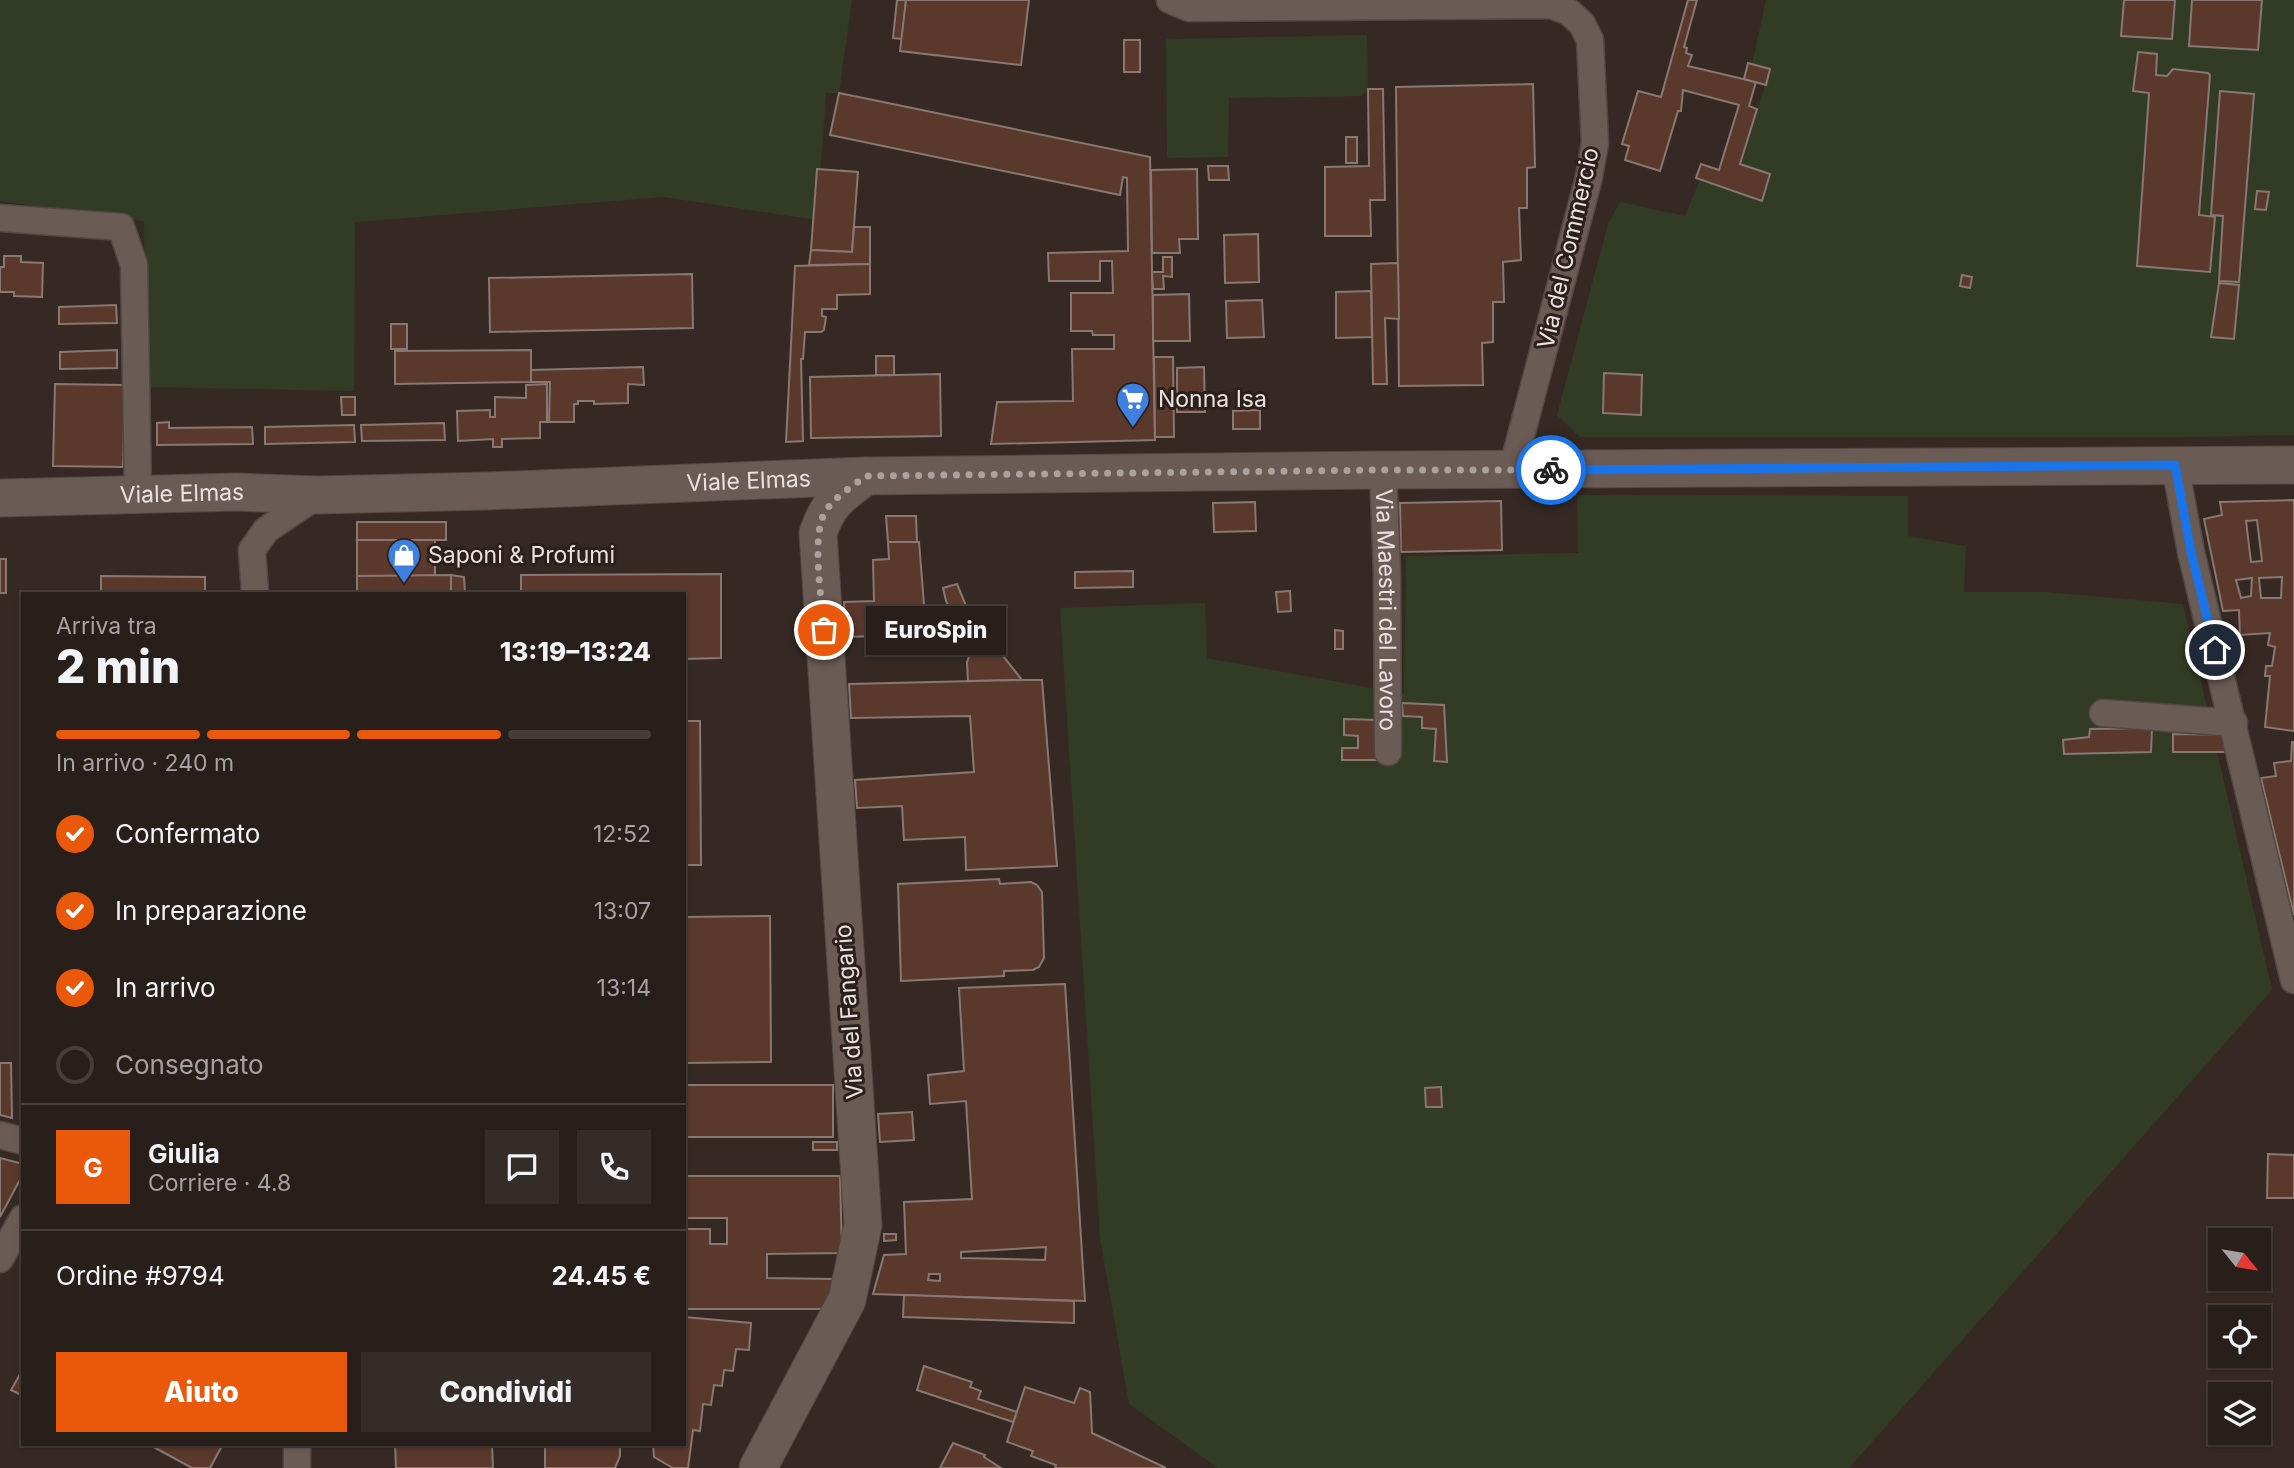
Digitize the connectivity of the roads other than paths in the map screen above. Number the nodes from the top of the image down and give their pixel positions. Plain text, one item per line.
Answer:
1 (1171, 0) edge
2 (0, 218) edge
3 (2175, 465) junction
4 (2294, 465) edge
5 (1382, 470) junction
6 (1513, 470) junction
7 (866, 476) junction
8 (755, 479) junction
9 (138, 494) junction
10 (318, 495) junction
11 (0, 498) edge
12 (818, 533) junction
13 (255, 592) edge
14 (2103, 713) dead end
15 (2234, 723) junction
16 (1388, 752) dead end
17 (2294, 980) edge
18 (0, 1135) edge
19 (21, 1140) edge
20 (21, 1222) edge
21 (0, 1259) edge
22 (297, 1446) edge
23 (297, 1468) edge
24 (758, 1468) edge

1 - 6 street, Via del Commercio
2 - 9 street
3 - 4 main road, Viale Elmas
3 - 6 main road, Viale Elmas
3 - 15 street
5 - 6 main road, Viale Elmas
5 - 7 main road, Viale Elmas
5 - 16 street, Via Maestri del Lavoro
7 - 8 main road, Viale Elmas
7 - 12 main road
8 - 10 main road, Viale Elmas
8 - 12 main road
9 - 10 main road, Viale Elmas
9 - 11 main road, Viale Elmas
10 - 13 street
12 - 24 main road, Via del Fangario
14 - 15 street
15 - 17 street
18 - 19 street
20 - 21 street
22 - 23 street

